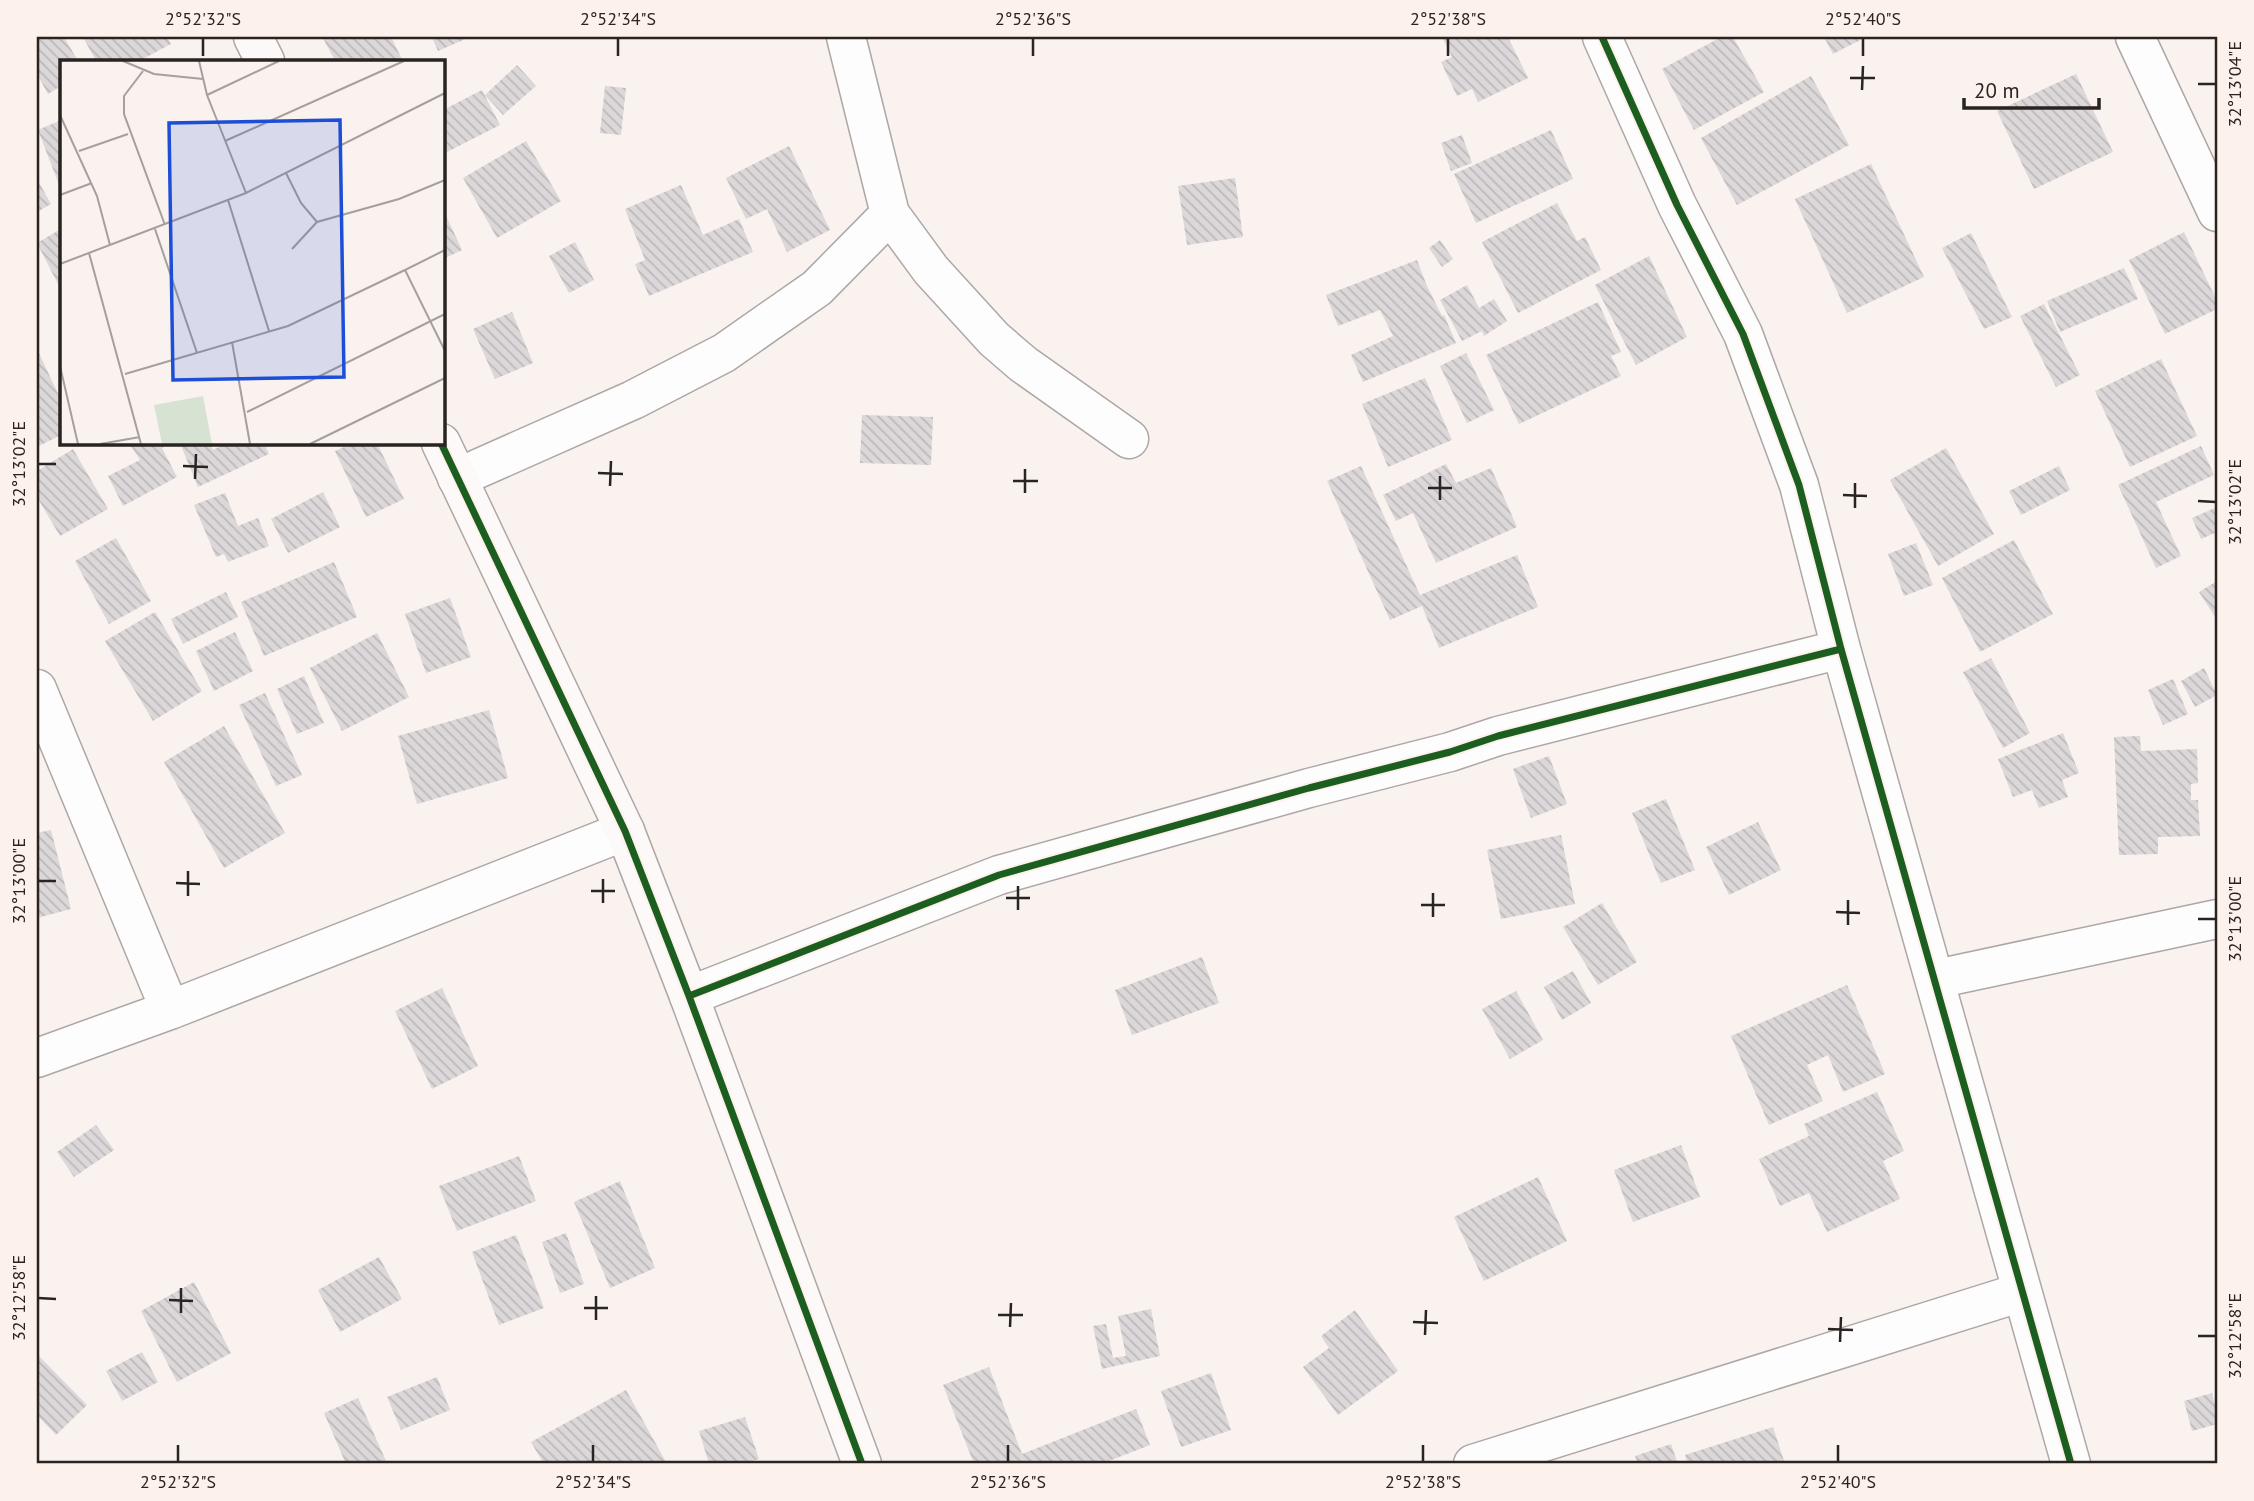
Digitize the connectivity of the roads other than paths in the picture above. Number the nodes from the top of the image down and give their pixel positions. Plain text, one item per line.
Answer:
1 (253, 37) edge
2 (846, 37) edge
3 (1602, 37) edge
4 (2135, 37) edge
5 (264, 60) edge
6 (2217, 212) edge
7 (890, 214) junction
8 (1129, 439) dead end
9 (441, 444) edge
10 (457, 478) junction
11 (1841, 649) junction
12 (37, 689) edge
13 (625, 831) junction
14 (2217, 919) edge
15 (1936, 979) junction
16 (689, 996) junction
17 (170, 1010) junction
18 (37, 1058) edge
19 (2022, 1292) junction
20 (862, 1464) edge
21 (1473, 1464) edge
22 (2071, 1464) edge

1 - 5 street
2 - 7 street
3 - 11 street
4 - 6 street
7 - 8 street
7 - 10 street
9 - 10 street
10 - 13 street
11 - 15 street
11 - 16 street
12 - 17 street
13 - 16 street
13 - 17 street
14 - 15 street
15 - 19 street
16 - 20 street
17 - 18 street
19 - 21 street
19 - 22 street

